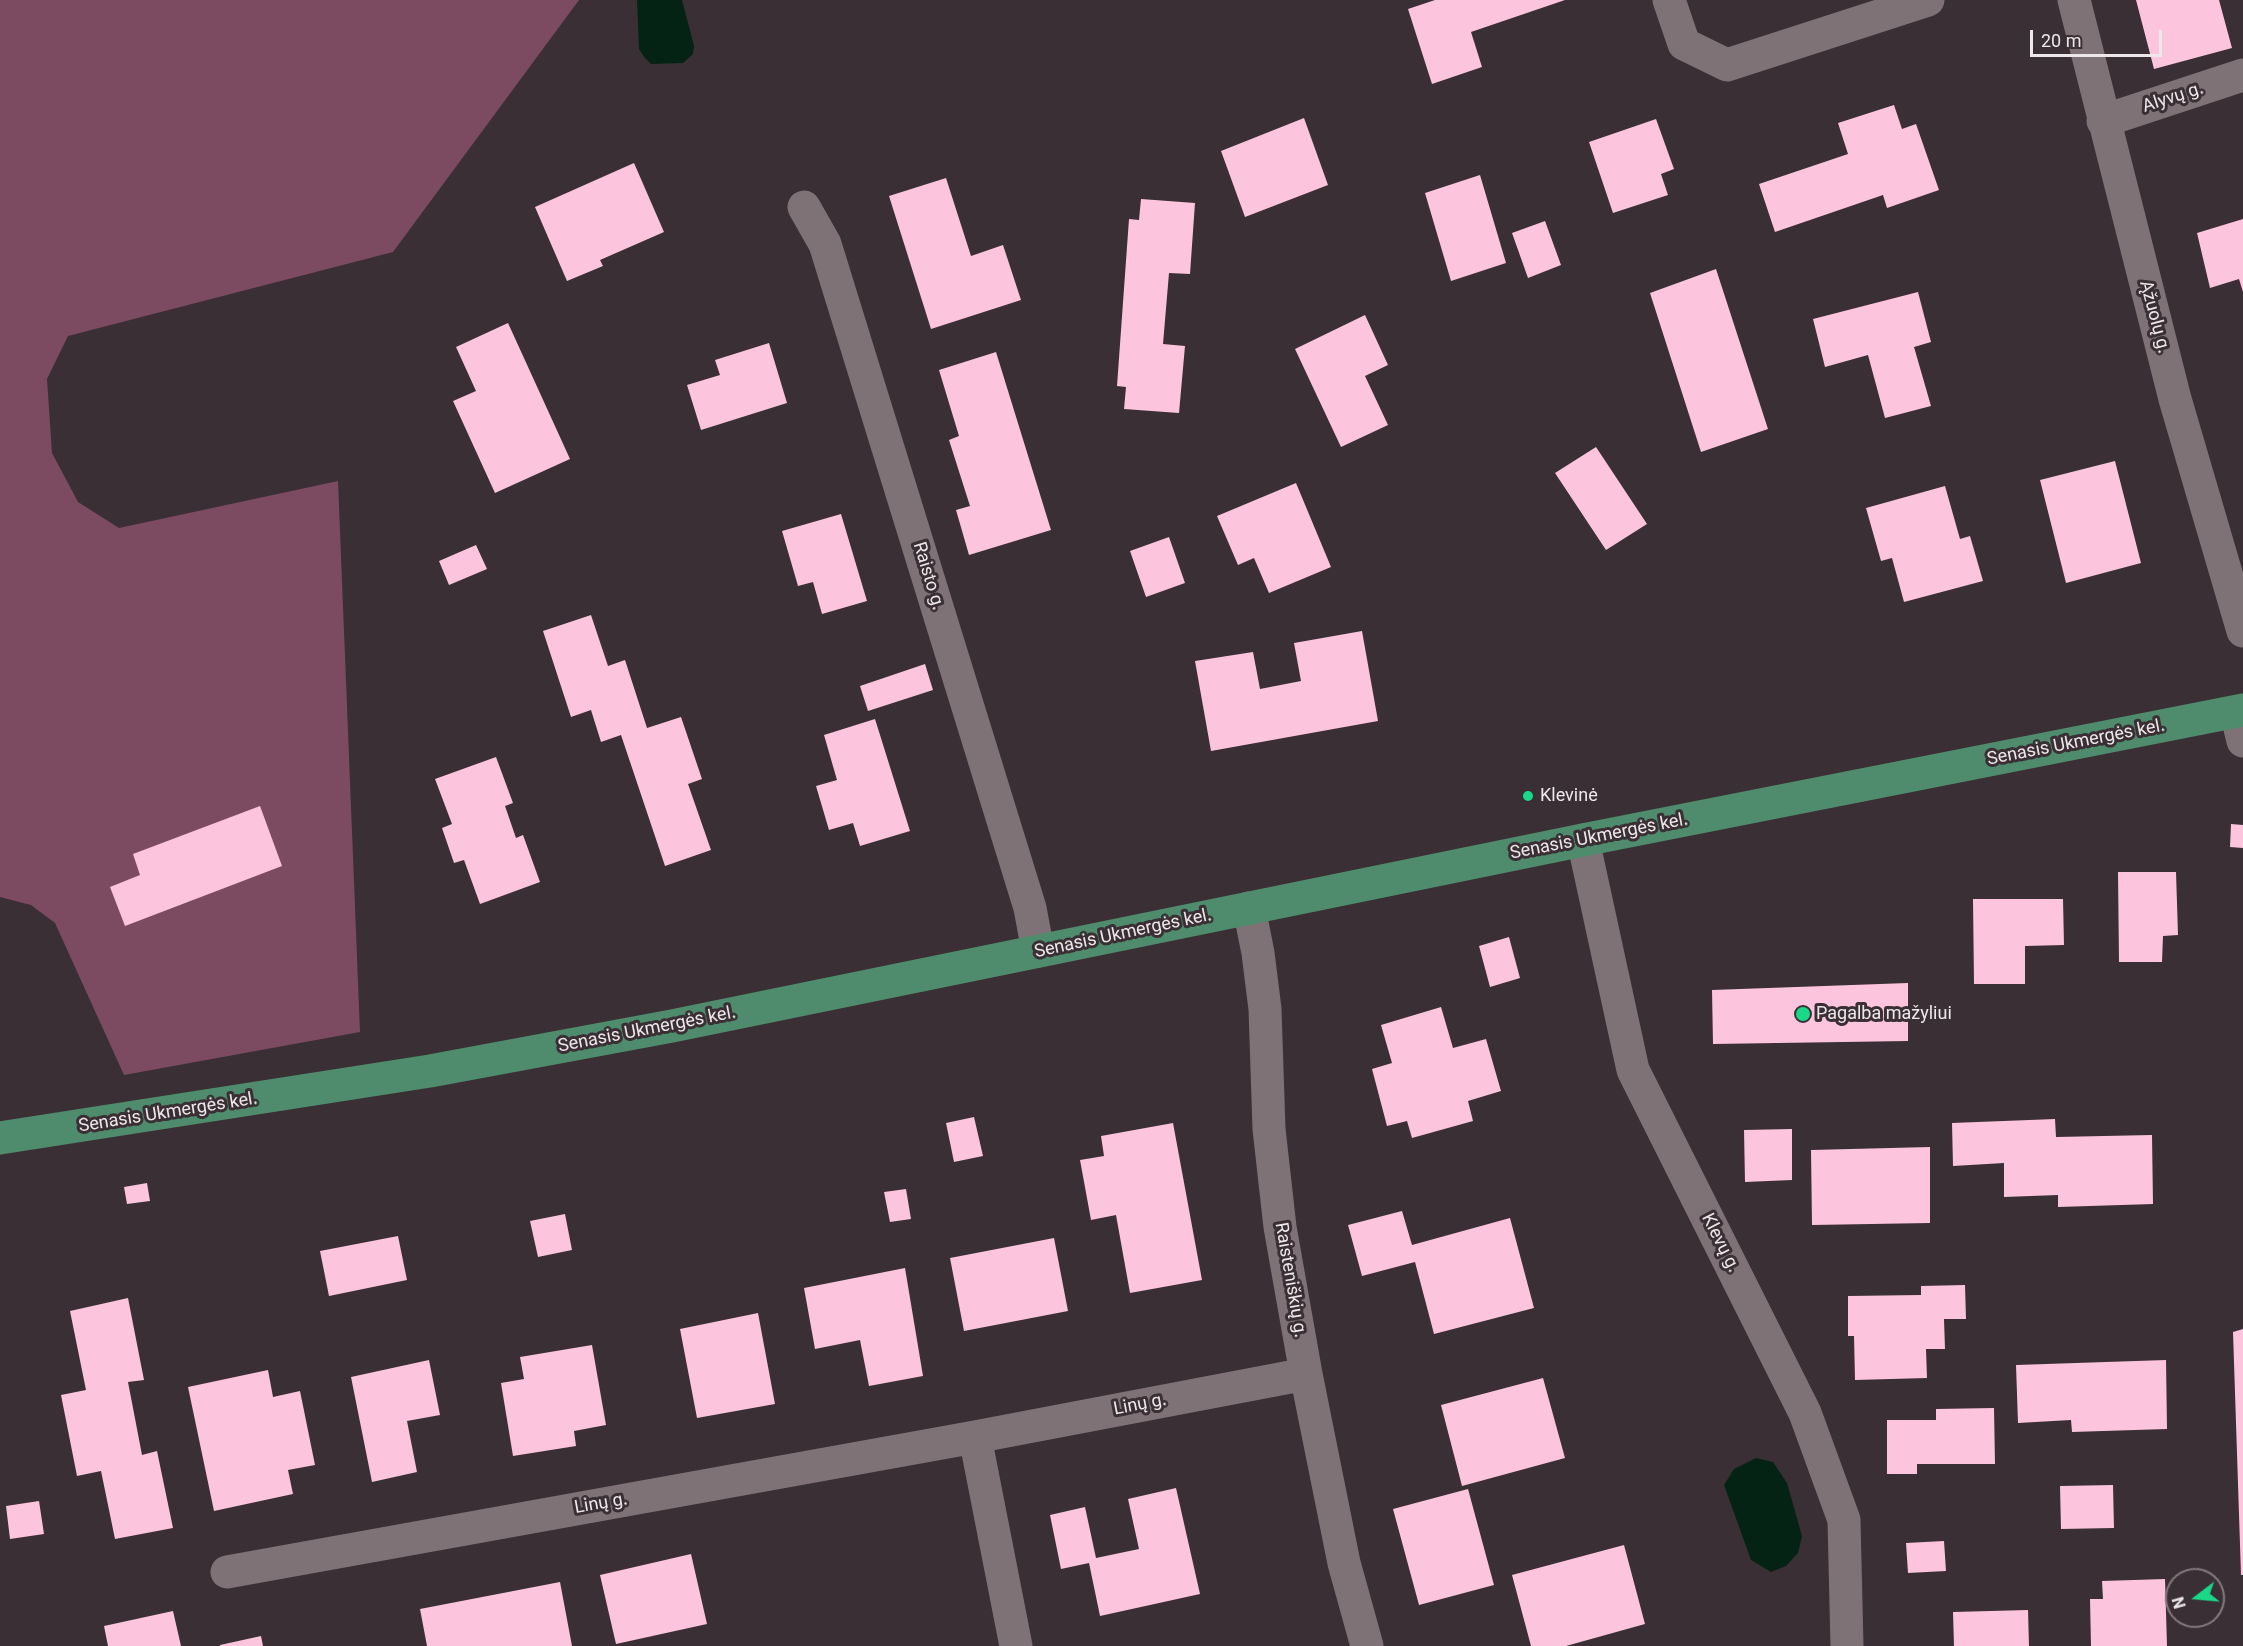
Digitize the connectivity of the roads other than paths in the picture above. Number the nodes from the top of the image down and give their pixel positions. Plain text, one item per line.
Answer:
1 (1669, 0) edge
2 (1928, 0) edge
3 (2074, 0) edge
4 (2243, 75) edge
5 (2103, 121) junction
6 (804, 207) dead end
7 (2243, 631) edge
8 (2241, 721) edge
9 (1583, 840) junction
10 (1249, 908) junction
11 (1038, 951) junction
12 (0, 1138) edge
13 (1306, 1374) junction
14 (975, 1437) junction
15 (227, 1572) dead end
16 (1016, 1646) edge
17 (1367, 1646) edge
18 (1847, 1646) edge

1 - 2 street
3 - 5 street, Ąžuolų g.
4 - 5 street, Alyvų g.
5 - 7 street, Ąžuolų g.
6 - 11 street, Raisto g.
8 - 9 main road, Senasis Ukmergės kel.
9 - 10 main road, Senasis Ukmergės kel.
9 - 18 street, Klevų g.
10 - 11 main road, Senasis Ukmergės kel.
10 - 13 street, Raisteniškių g.
11 - 12 main road, Senasis Ukmergės kel.
13 - 14 street, Linų g.
13 - 17 street, Raisteniškių g.
14 - 15 street, Linų g.
14 - 16 street

